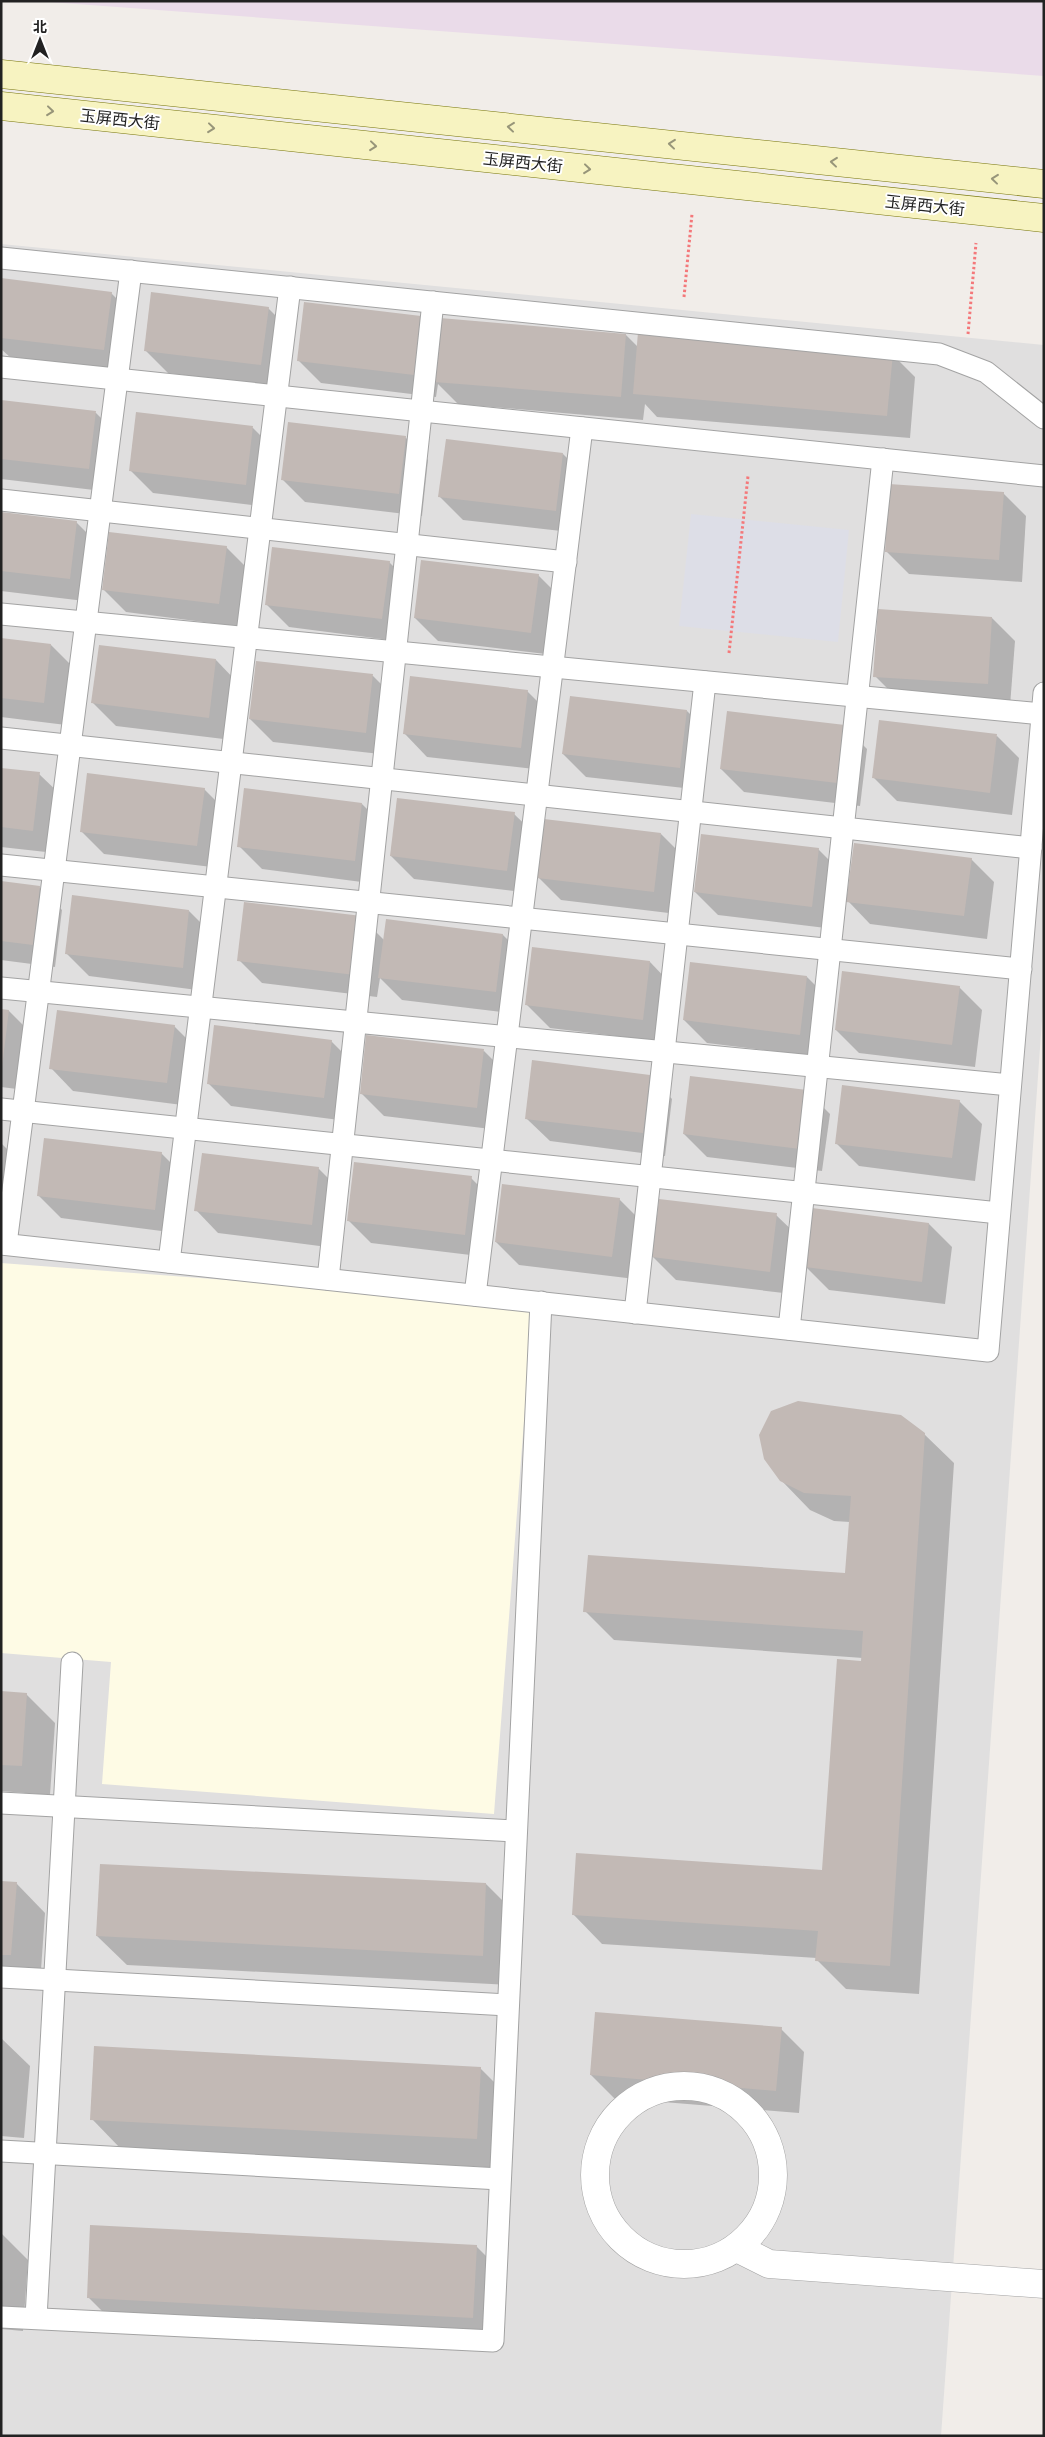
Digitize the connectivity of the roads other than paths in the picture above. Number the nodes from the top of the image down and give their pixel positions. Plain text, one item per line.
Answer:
1 (1, 74) edge
2 (1, 106) edge
3 (1044, 184) edge
4 (1044, 218) edge
5 (1, 258) edge
6 (131, 271) junction
7 (290, 287) junction
8 (433, 302) junction
9 (1, 367) edge
10 (118, 379) junction
11 (276, 396) junction
12 (421, 411) junction
13 (1044, 418) edge
14 (582, 428) junction
15 (883, 459) junction
16 (1044, 476) edge
17 (1, 500) edge
18 (100, 511) junction
19 (260, 529) junction
20 (407, 544) junction
21 (566, 562) junction
22 (1, 614) edge
23 (86, 622) junction
24 (246, 638) junction
25 (395, 652) junction
26 (552, 667) junction
27 (705, 682) junction
28 (1044, 693) edge
29 (858, 696) junction
30 (1042, 714) junction
31 (1, 738) edge
32 (70, 746) junction
33 (230, 763) junction
34 (381, 779) junction
35 (536, 795) junction
36 (690, 812) junction
37 (843, 828) junction
38 (1031, 848) junction
39 (1, 865) edge
40 (54, 870) junction
41 (215, 887) junction
42 (368, 902) junction
43 (522, 918) junction
44 (677, 934) junction
45 (830, 950) junction
46 (1021, 969) junction
47 (1, 988) edge
48 (39, 991) junction
49 (200, 1007) junction
50 (355, 1022) junction
51 (507, 1037) junction
52 (664, 1052) junction
53 (817, 1066) junction
54 (1010, 1084) junction
55 (1, 1109) edge
56 (23, 1111) junction
57 (185, 1128) junction
58 (342, 1144) junction
59 (491, 1160) junction
60 (650, 1176) junction
61 (804, 1193) junction
62 (999, 1213) junction
63 (4, 1244) edge
64 (169, 1262) junction
65 (328, 1279) junction
66 (475, 1295) junction
67 (541, 1302) junction
68 (635, 1312) junction
69 (789, 1329) junction
70 (72, 1663) dead end
71 (1, 1803) edge
72 (64, 1807) junction
73 (516, 1831) junction
74 (1, 1977) edge
75 (55, 1980) junction
76 (508, 2005) junction
77 (1, 2151) edge
78 (46, 2154) junction
79 (500, 2179) junction
80 (737, 2248) junction
81 (1044, 2284) edge
82 (1, 2317) edge
83 (36, 2318) junction

3 -> 1 main road, 玉屏西大街
2 -> 4 main road, 玉屏西大街
5 - 6 lane
6 - 7 lane
6 - 10 lane
7 - 8 lane
7 - 11 lane
8 - 12 lane
8 - 13 lane
9 - 10 lane
10 - 11 lane
10 - 18 lane
11 - 12 lane
11 - 19 lane
12 - 14 lane
12 - 20 lane
14 - 15 lane
14 - 21 lane
15 - 16 lane
15 - 29 lane
17 - 18 lane
18 - 19 lane
18 - 23 lane
19 - 20 lane
19 - 24 lane
20 - 21 lane
20 - 25 lane
21 - 26 lane
22 - 23 lane
23 - 24 lane
23 - 32 lane
24 - 25 lane
24 - 33 lane
25 - 26 lane
25 - 34 lane
26 - 27 lane
26 - 35 lane
27 - 29 lane
27 - 36 lane
28 - 30 lane
29 - 30 lane
29 - 37 lane
30 - 38 lane
31 - 32 lane
32 - 33 lane
32 - 40 lane
33 - 34 lane
33 - 41 lane
34 - 35 lane
34 - 42 lane
35 - 36 lane
35 - 43 lane
36 - 37 lane
36 - 44 lane
37 - 38 lane
37 - 45 lane
38 - 46 lane
39 - 40 lane
40 - 41 lane
40 - 48 lane
41 - 42 lane
41 - 49 lane
42 - 43 lane
42 - 50 lane
43 - 44 lane
43 - 51 lane
44 - 45 lane
44 - 52 lane
45 - 46 lane
45 - 53 lane
46 - 54 lane
47 - 48 lane
48 - 49 lane
48 - 56 lane
49 - 50 lane
49 - 57 lane
50 - 51 lane
50 - 58 lane
51 - 52 lane
51 - 59 lane
52 - 53 lane
52 - 60 lane
53 - 54 lane
53 - 61 lane
54 - 62 lane
55 - 56 lane
56 - 57 lane
56 - 63 lane
57 - 58 lane
57 - 64 lane
58 - 59 lane
58 - 65 lane
59 - 60 lane
59 - 66 lane
60 - 61 lane
60 - 68 lane
61 - 62 lane
61 - 69 lane
62 - 69 lane
63 - 64 lane
64 - 65 lane
65 - 66 lane
66 - 67 lane
67 - 68 lane
67 - 73 lane
68 - 69 lane
70 - 72 lane
71 - 72 lane
72 - 73 lane
72 - 75 lane
73 - 76 lane
74 - 75 lane
75 - 76 lane
75 - 78 lane
76 - 79 lane
77 - 78 lane
78 - 79 lane
78 - 83 lane
79 - 83 lane
80 - 80 street
80 - 81 street
82 - 83 lane

